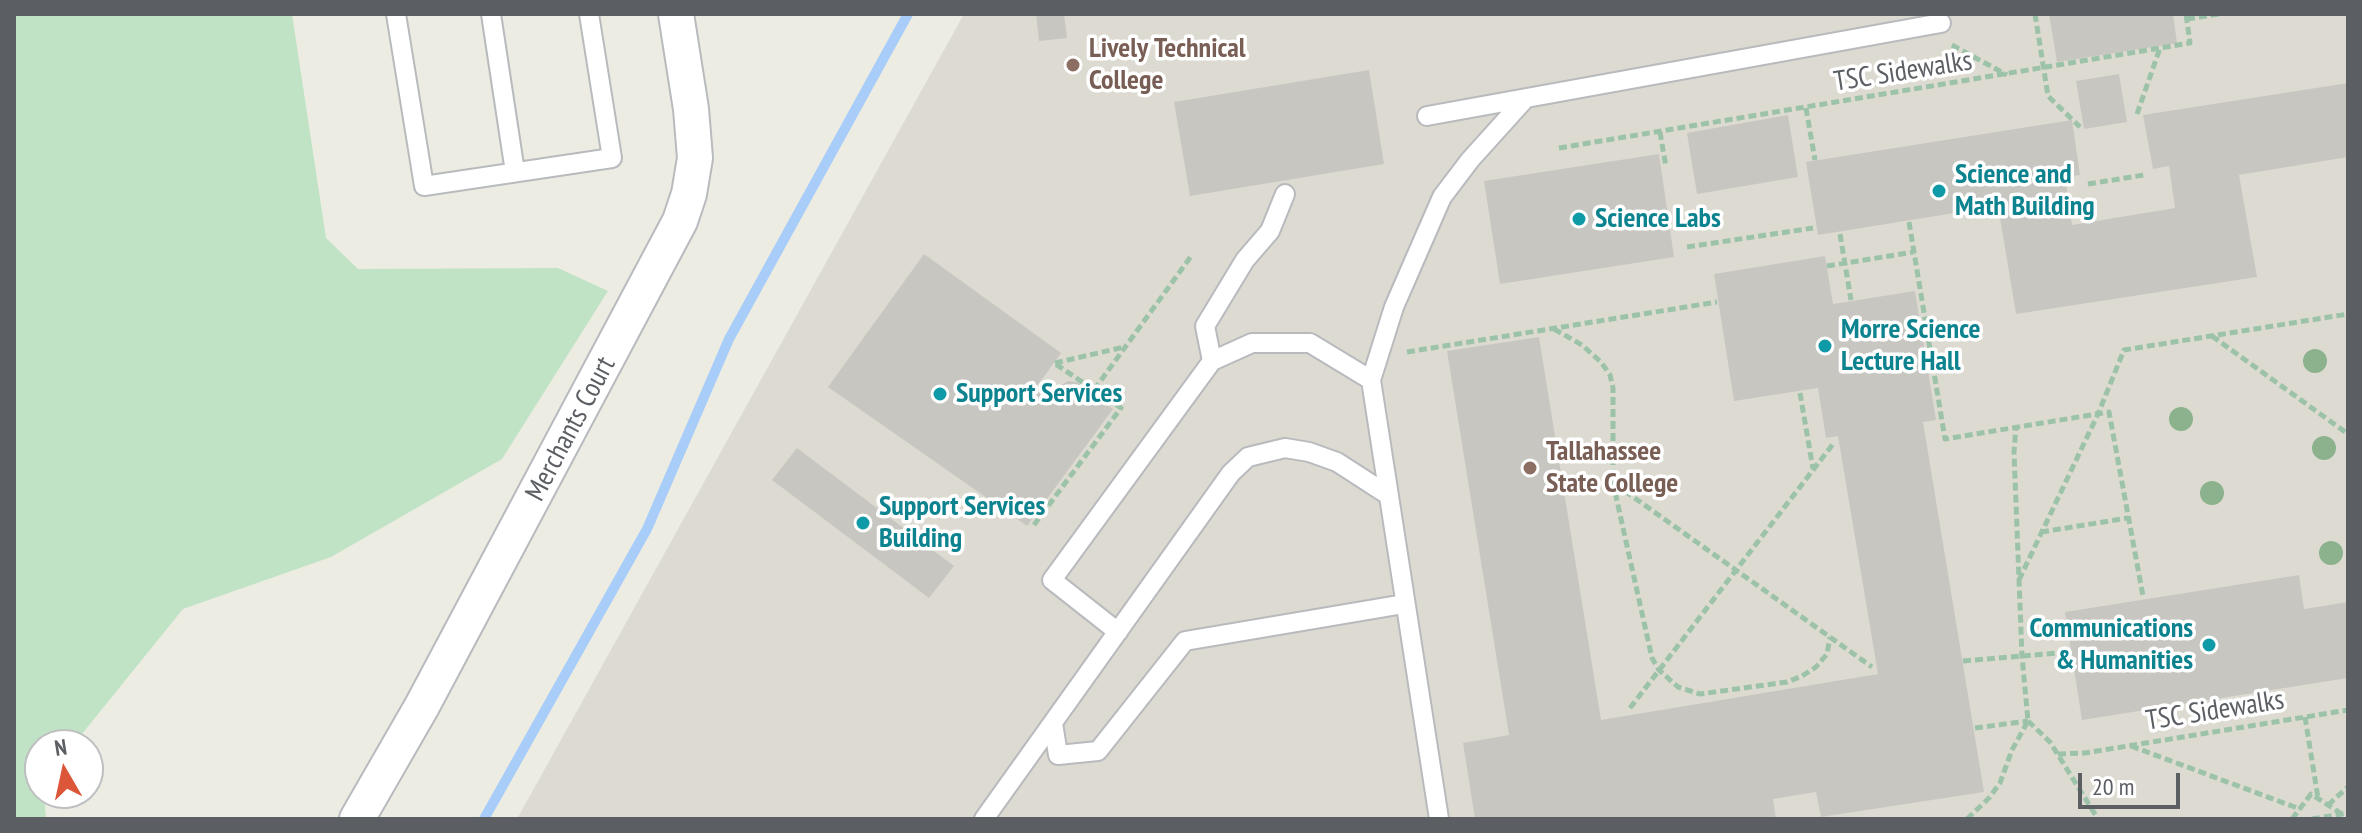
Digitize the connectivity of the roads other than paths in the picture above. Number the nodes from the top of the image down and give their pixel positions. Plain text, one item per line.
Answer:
1 (396, 14) edge
2 (491, 14) edge
3 (589, 14) edge
4 (676, 14) edge
5 (1941, 23) dead end
6 (1525, 99) junction
7 (1427, 116) dead end
8 (515, 172) junction
9 (1285, 194) dead end
10 (1212, 361) junction
11 (1371, 380) junction
12 (1388, 495) junction
13 (1404, 604) junction
14 (1118, 632) junction
15 (1053, 723) junction
16 (357, 819) edge
17 (984, 819) edge
18 (1439, 819) edge

1 - 8 lane
2 - 8 lane
3 - 8 lane
4 - 16 street, Merchants Court
5 - 6 lane
6 - 7 lane
6 - 11 lane
9 - 10 lane
10 - 11 lane
10 - 14 lane
11 - 12 lane
12 - 13 lane
12 - 14 lane
13 - 15 lane
13 - 18 lane
14 - 15 lane
15 - 17 lane

